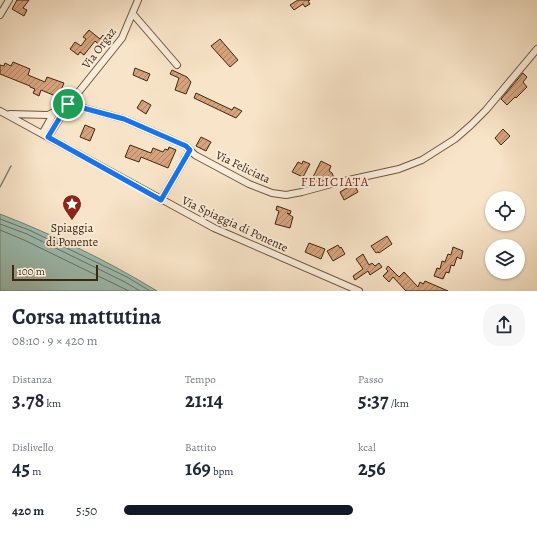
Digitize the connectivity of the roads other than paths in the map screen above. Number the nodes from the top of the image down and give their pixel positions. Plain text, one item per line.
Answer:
1 (9, 0) edge
2 (138, 0) edge
3 (133, 14) junction
4 (0, 15) edge
5 (537, 49) edge
6 (177, 65) dead end
7 (68, 104) junction
8 (3, 113) edge
9 (54, 113) junction
10 (42, 134) junction
11 (48, 137) junction
12 (190, 150) junction
13 (161, 200) junction
14 (359, 291) edge

1 - 4 street
2 - 3 street, Via Orgaz
3 - 6 street
3 - 7 street, Via Orgaz
5 - 12 street, Via Feliciata
7 - 9 street
7 - 11 street
7 - 12 street, Via Feliciata
8 - 9 street
8 - 10 street, Via Spiaggia di Ponente
9 - 10 street
10 - 11 street, Via Spiaggia di Ponente
11 - 13 street, Via Spiaggia di Ponente
12 - 13 street
13 - 14 street, Via Spiaggia di Ponente

